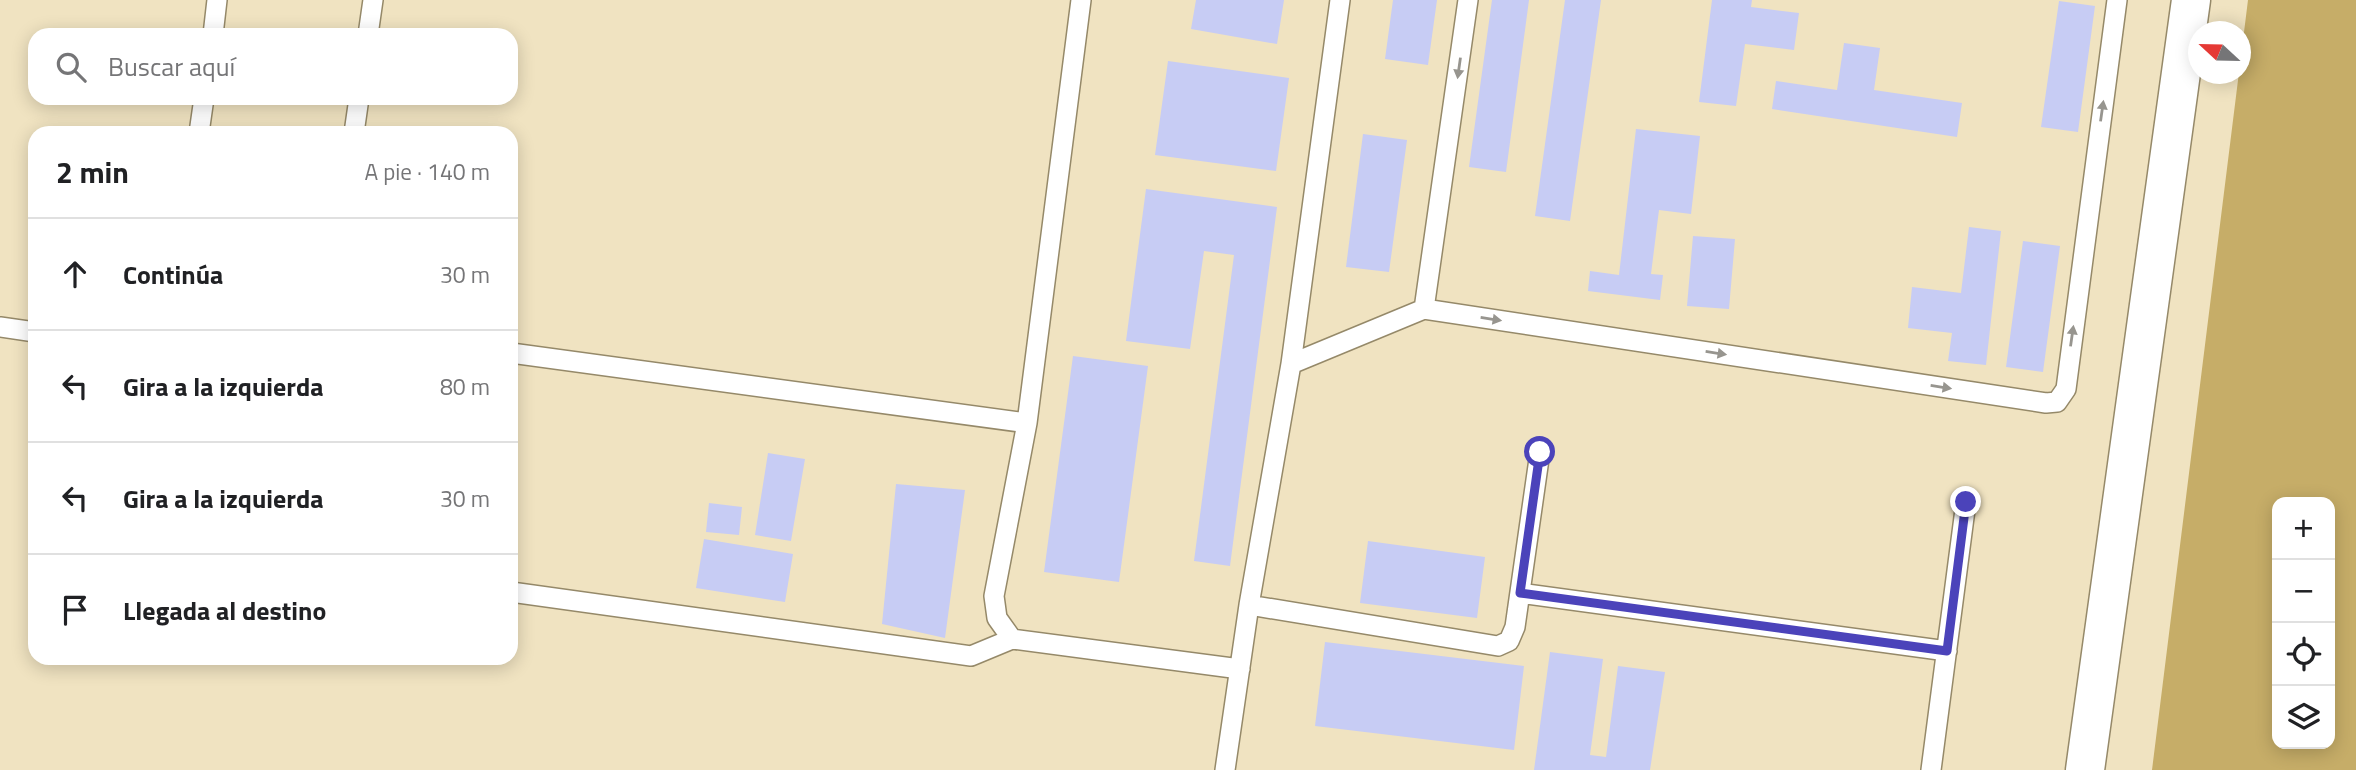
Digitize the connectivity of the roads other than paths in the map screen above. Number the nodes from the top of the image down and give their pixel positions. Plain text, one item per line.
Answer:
1 (217, 0) edge
2 (373, 0) edge
3 (1081, 0) edge
4 (1340, 0) edge
5 (1468, 0) edge
6 (2117, 0) edge
7 (2191, 0) edge
8 (214, 28) edge
9 (369, 28) edge
10 (203, 105) edge
11 (358, 105) edge
12 (201, 126) edge
13 (355, 126) edge
14 (1424, 309) junction
15 (0, 327) edge
16 (28, 331) edge
17 (518, 354) edge
18 (1291, 364) junction
19 (1027, 423) junction
20 (1540, 452) dead end
21 (1966, 502) dead end
22 (518, 593) edge
23 (1520, 593) junction
24 (1249, 606) junction
25 (1013, 639) junction
26 (1947, 651) junction
27 (1240, 669) junction
28 (1225, 770) edge
29 (1931, 770) edge
30 (2085, 770) edge

1 - 8 lane
2 - 9 lane
3 - 19 lane
4 - 18 lane
5 -> 14 lane
14 -> 6 lane
7 - 30 street
10 - 12 lane
11 - 13 lane
14 - 18 lane
15 - 16 lane
17 - 19 lane
18 - 24 lane
19 - 25 lane
20 - 23 lane
21 - 26 lane
22 - 25 lane
23 - 24 lane
23 - 26 lane
24 - 27 lane
25 - 27 lane
26 - 29 lane
27 - 28 lane

